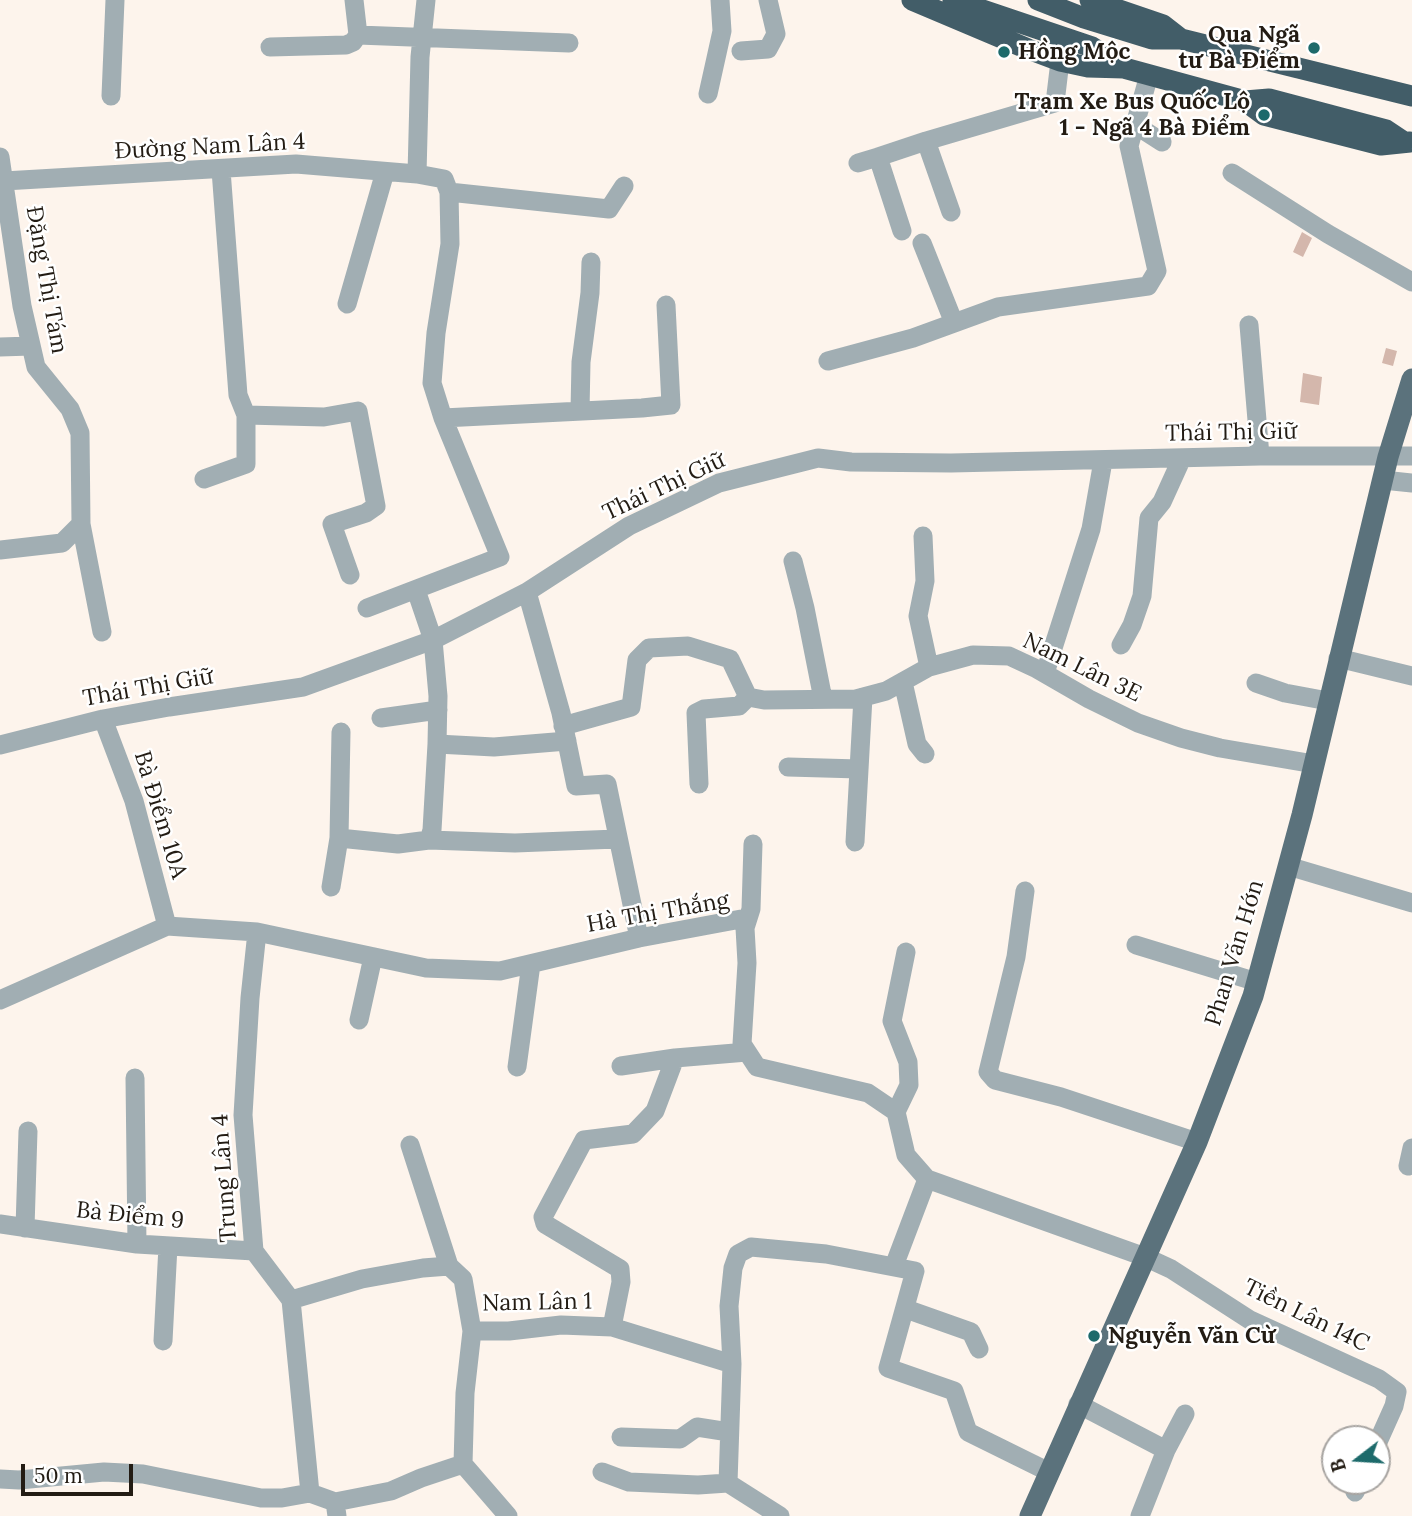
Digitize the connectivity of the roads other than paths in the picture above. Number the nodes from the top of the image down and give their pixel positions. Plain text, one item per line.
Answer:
1 (115, 0) edge
2 (354, 0) edge
3 (426, 0) edge
4 (720, 0) edge
5 (768, 0) edge
6 (912, 0) edge
7 (953, 0) edge
8 (1038, 0) edge
9 (1090, 0) edge
10 (358, 35) junction
11 (422, 39) junction
12 (1181, 39) junction
13 (569, 43) dead end
14 (270, 47) dead end
15 (741, 51) dead end
16 (1060, 61) junction
17 (1124, 68) junction
18 (1149, 75) junction
19 (708, 94) dead end
20 (111, 96) dead end
21 (1412, 96) edge
22 (1134, 124) junction
23 (926, 141) junction
24 (1162, 142) dead end
25 (1409, 144) edge
26 (0, 157) edge
27 (878, 157) junction
28 (858, 163) dead end
29 (221, 170) junction
30 (385, 172) junction
31 (1232, 173) dead end
32 (417, 174) junction
33 (4, 181) junction
34 (624, 186) dead end
35 (449, 192) junction
36 (951, 212) dead end
37 (902, 231) dead end
38 (6, 236) edge
39 (922, 243) dead end
40 (592, 262) dead end
41 (1412, 282) edge
42 (347, 304) dead end
43 (666, 305) dead end
44 (954, 323) junction
45 (1249, 326) dead end
46 (31, 346) junction
47 (0, 347) edge
48 (828, 361) dead end
49 (1412, 379) edge
50 (580, 411) junction
51 (246, 415) junction
52 (443, 418) junction
53 (1260, 456) junction
54 (1388, 457) junction
55 (1182, 458) junction
56 (1103, 461) junction
57 (1411, 469) edge
58 (204, 479) dead end
59 (1383, 480) junction
60 (81, 524) junction
61 (923, 536) dead end
62 (0, 550) edge
63 (793, 561) dead end
64 (350, 575) dead end
65 (416, 590) junction
66 (527, 592) junction
67 (367, 608) dead end
68 (102, 632) dead end
69 (433, 640) junction
70 (1121, 645) dead end
71 (1338, 658) junction
72 (929, 667) junction
73 (1045, 673) junction
74 (1412, 676) edge
75 (903, 682) junction
76 (1256, 683) dead end
77 (748, 697) junction
78 (863, 697) junction
79 (823, 699) junction
80 (1328, 701) junction
81 (438, 710) junction
82 (381, 718) dead end
83 (103, 719) junction
84 (341, 732) dead end
85 (565, 733) junction
86 (437, 744) junction
87 (0, 745) edge
88 (925, 754) dead end
89 (1314, 764) junction
90 (788, 767) dead end
91 (859, 769) junction
92 (699, 784) dead end
93 (339, 838) junction
94 (617, 838) junction
95 (429, 840) junction
96 (855, 842) dead end
97 (753, 844) dead end
98 (1288, 866) junction
99 (331, 887) dead end
100 (1025, 891) dead end
101 (1412, 903) edge
102 (167, 926) junction
103 (745, 928) junction
104 (257, 932) junction
105 (639, 938) junction
106 (1136, 945) dead end
107 (906, 952) dead end
108 (373, 957) junction
109 (531, 964) junction
110 (1257, 982) junction
111 (0, 1000) edge
112 (359, 1020) dead end
113 (747, 1052) junction
114 (675, 1058) junction
115 (621, 1066) dead end
116 (517, 1067) dead end
117 (135, 1078) dead end
118 (896, 1112) junction
119 (28, 1132) dead end
120 (1196, 1142) junction
121 (410, 1145) dead end
122 (927, 1179) junction
123 (0, 1224) edge
124 (25, 1228) junction
125 (137, 1244) junction
126 (169, 1246) junction
127 (254, 1251) junction
128 (1145, 1256) junction
129 (449, 1266) junction
130 (894, 1266) junction
131 (291, 1300) junction
132 (905, 1309) junction
133 (612, 1326) junction
134 (472, 1331) junction
135 (163, 1341) dead end
136 (979, 1349) dead end
137 (732, 1364) junction
138 (1404, 1394) edge
139 (1078, 1404) junction
140 (1185, 1414) dead end
141 (1386, 1425) edge
142 (729, 1432) junction
143 (621, 1437) dead end
144 (1166, 1450) junction
145 (463, 1464) junction
146 (602, 1472) dead end
147 (1049, 1472) junction
148 (0, 1479) edge
149 (728, 1483) junction
150 (310, 1493) junction
151 (280, 1507) edge
152 (336, 1509) edge
153 (508, 1516) edge
154 (780, 1516) edge
155 (1030, 1516) edge
156 (1140, 1516) edge

1 - 20 street
2 - 10 street
3 - 11 street
4 - 19 street
5 - 15 street
6 - 16 highway
7 - 17 highway
8 - 12 highway
9 - 12 highway
10 - 11 street
10 - 14 street
11 - 13 street
11 - 32 street
12 - 21 highway
16 - 17 highway
16 - 23 street
17 - 18 highway
18 - 22 street
18 - 25 highway
22 - 24 street
22 - 44 street
23 - 27 street
23 - 36 street
26 - 33 street, Đặng Thị Tám
27 - 28 street
27 - 37 street
29 - 30 street, Đường Nam Lân 4
29 - 33 street, Đường Nam Lân 4
29 - 51 street
30 - 32 street, Đường Nam Lân 4
30 - 42 street
31 - 41 street
32 - 35 street, Đường Nam Lân 4
33 - 38 street, Đặng Thị Tám
34 - 35 street
35 - 52 street
38 - 46 street, Đặng Thị Tám
39 - 44 street
40 - 50 street
43 - 50 street
44 - 48 street
45 - 53 street
46 - 47 street
46 - 60 street, Đặng Thị Tám
49 - 54 main road, Phan Văn Hớn
50 - 52 street
51 - 58 street
51 - 64 street
52 - 65 street
53 - 54 street, Thái Thị Giữ
53 - 55 street, Thái Thị Giữ
54 - 57 street, Thái Thị Giữ
54 - 59 main road, Phan Văn Hớn
55 - 56 street, Thái Thị Giữ
55 - 70 street
56 - 66 street, Thái Thị Giữ
56 - 73 street
57 - 59 street
59 - 71 main road, Phan Văn Hớn
60 - 62 street
60 - 68 street, Đặng Thị Tám
61 - 72 street
63 - 79 street
65 - 67 street
65 - 69 street
66 - 69 street, Thái Thị Giữ
66 - 85 street
69 - 81 street
69 - 83 street, Thái Thị Giữ
71 - 74 street
71 - 80 main road, Phan Văn Hớn
72 - 73 street, Nam Lân 3E
72 - 75 street, Nam Lân 3E
73 - 89 street, Nam Lân 3E
75 - 78 street, Nam Lân 3E
75 - 88 street
76 - 80 street
77 - 79 street, Nam Lân 3E
77 - 85 street
77 - 92 street, Nam Lân 3E
78 - 79 street, Nam Lân 3E
78 - 91 street
80 - 89 main road, Phan Văn Hớn
81 - 82 street
81 - 86 street
83 - 87 street, Thái Thị Giữ
83 - 102 street, Bà Điểm 10A
84 - 93 street
85 - 86 street
85 - 94 street
86 - 95 street
89 - 98 main road, Phan Văn Hớn
90 - 91 street
91 - 96 street
93 - 95 street
93 - 99 street
94 - 95 street
94 - 105 street
97 - 103 street
98 - 101 street
98 - 110 main road, Phan Văn Hớn
100 - 120 street
102 - 104 street, Hà Thị Thắng
102 - 111 street, Hà Thị Thắng
103 - 105 street, Hà Thị Thắng
103 - 113 street, Hà Thị Thắng
104 - 108 street, Hà Thị Thắng
104 - 127 street, Trung Lân 4
105 - 109 street, Hà Thị Thắng
106 - 110 street
107 - 118 street
108 - 109 street, Hà Thị Thắng
108 - 112 street
109 - 116 street
110 - 120 main road, Phan Văn Hớn
113 - 114 street
113 - 118 street
114 - 115 street
114 - 133 street
117 - 125 street
118 - 122 street
119 - 124 street
120 - 128 main road, Phan Văn Hớn
121 - 129 street, Nam Lân 1
122 - 128 street
122 - 130 street
123 - 124 street, Bà Điểm 9
124 - 125 street, Bà Điểm 9
125 - 126 street, Bà Điểm 9
126 - 127 street, Bà Điểm 9
126 - 135 street
127 - 131 street, Trung Lân 4
128 - 138 street, Tiền Lân 14C
128 - 139 main road, Phan Văn Hớn
129 - 131 street
129 - 134 street, Nam Lân 1
130 - 132 street
130 - 137 street
131 - 150 street
132 - 136 street
132 - 147 street
133 - 134 street, Nam Lân 1
133 - 137 street, Nam Lân 1
134 - 145 street
137 - 142 street
138 - 141 street, Tiền Lân 14C
139 - 144 street
139 - 147 main road, Phan Văn Hớn
140 - 144 street
142 - 143 street
142 - 149 street
144 - 156 street
145 - 152 street
145 - 153 street
146 - 149 street
147 - 155 main road, Phan Văn Hớn
148 - 151 street
149 - 154 street
150 - 151 street
150 - 152 street

